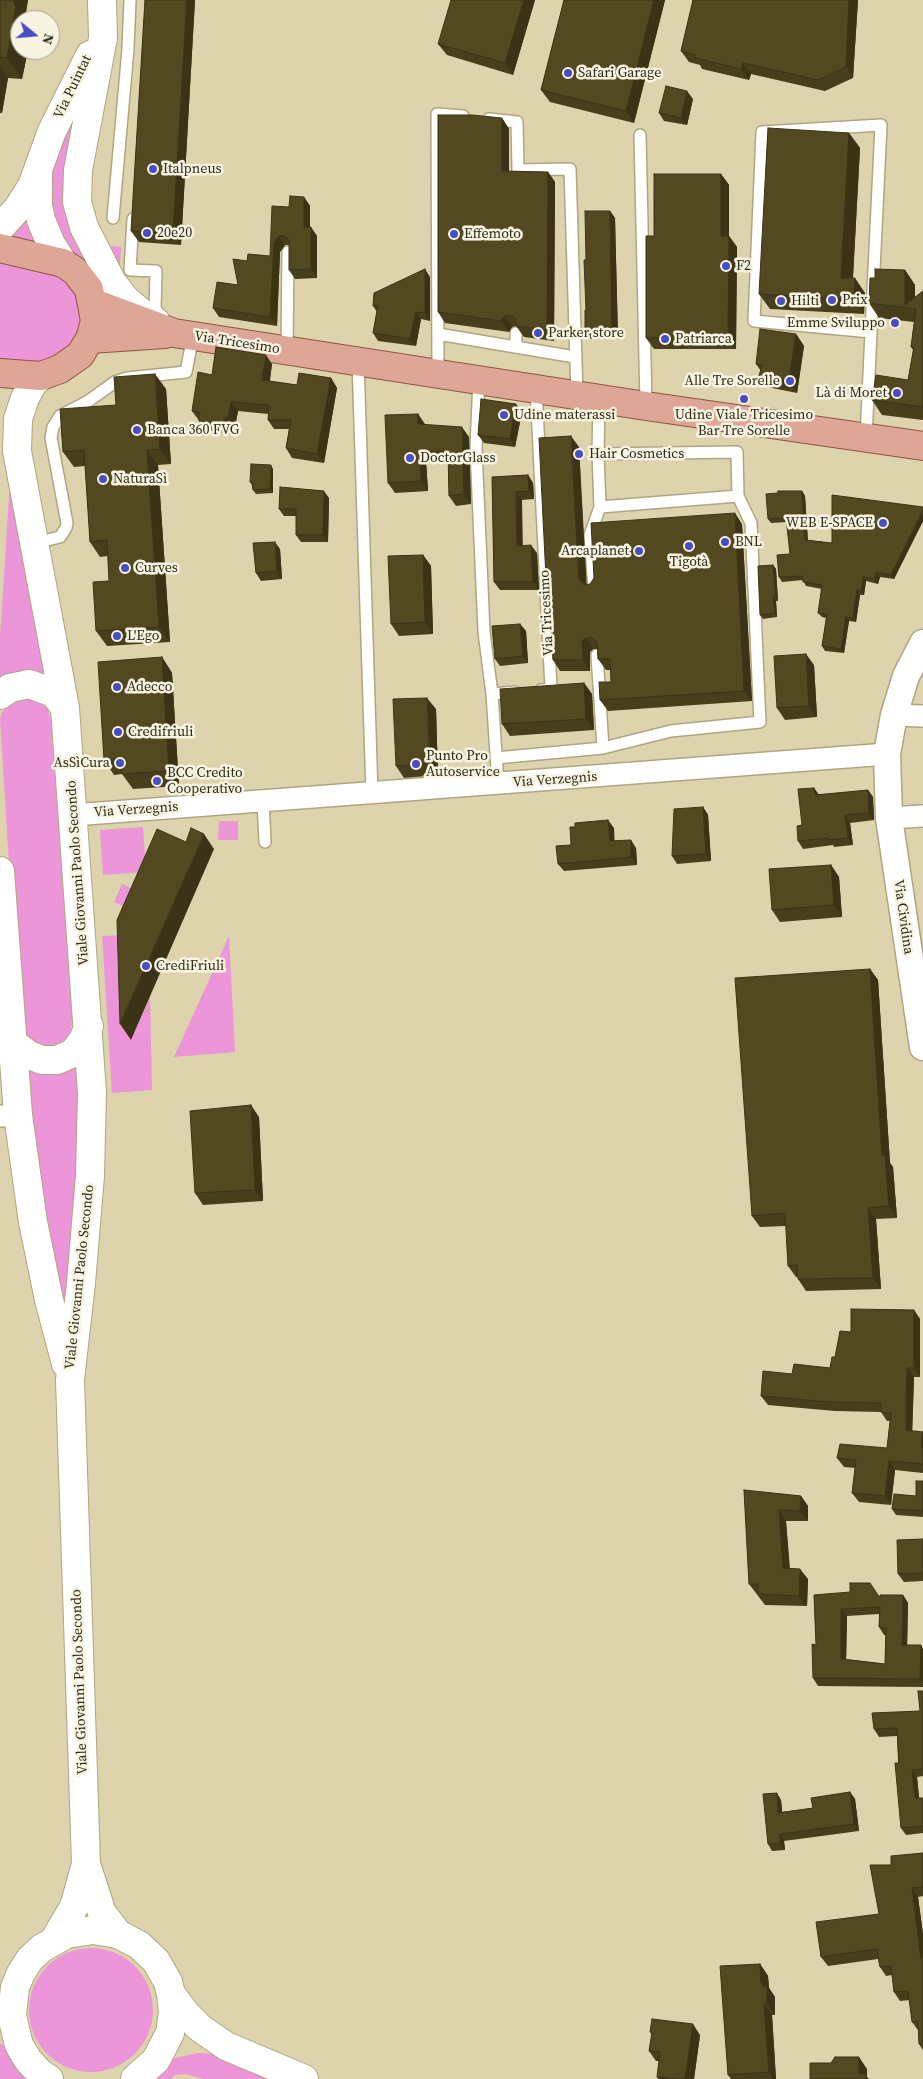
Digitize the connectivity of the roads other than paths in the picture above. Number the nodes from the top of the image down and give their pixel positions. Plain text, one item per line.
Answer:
1 (102, 1) edge
2 (130, 2) edge
3 (640, 135) dead end
4 (38, 173) junction
5 (134, 203) edge
6 (113, 218) dead end
7 (0, 228) edge
8 (0, 248) edge
9 (288, 252) edge
10 (63, 263) junction
11 (93, 303) junction
12 (871, 332) junction
13 (438, 334) junction
14 (516, 334) edge
15 (184, 335) junction
16 (90, 339) junction
17 (516, 347) junction
18 (287, 350) junction
19 (576, 357) junction
20 (358, 361) junction
21 (438, 372) junction
22 (0, 373) edge
23 (41, 376) junction
24 (479, 379) junction
25 (536, 388) junction
26 (588, 396) junction
27 (646, 406) junction
28 (866, 438) junction
29 (923, 446) edge
30 (598, 454) junction
31 (738, 496) junction
32 (600, 507) junction
33 (35, 544) junction
34 (594, 589) edge
35 (923, 642) edge
36 (597, 655) edge
37 (492, 694) junction
38 (0, 695) edge
39 (65, 708) junction
40 (894, 715) junction
41 (923, 716) edge
42 (603, 748) junction
43 (886, 754) junction
44 (496, 758) junction
45 (498, 784) junction
46 (372, 793) junction
47 (263, 801) junction
48 (73, 815) junction
49 (923, 816) edge
50 (889, 818) junction
51 (265, 842) dead end
52 (0, 871) edge
53 (2, 904) edge
54 (89, 1026) junction
55 (12, 1042) junction
56 (923, 1047) edge
57 (9, 1116) edge
58 (70, 1380) junction
59 (86, 1864) junction
60 (118, 1934) junction
61 (55, 1939) junction
62 (21, 1973) junction
63 (0, 1992) edge
64 (171, 1994) junction
65 (9, 2039) edge
66 (226, 2046) junction
67 (162, 2051) junction
68 (139, 2078) edge
69 (49, 2079) edge
70 (304, 2079) edge

1 - 2 lane
1 - 4 main road, Via Puintat
1 - 15 main road
2 - 6 lane
3 - 27 lane
4 - 7 main road, Via Puintat
4 - 10 main road, Via Puintat
5 - 15 lane
8 - 10 main road
9 - 18 lane
10 - 11 main road
11 - 15 main road, Via Tricesimo
11 - 16 main road
12 - 12 lane
12 - 28 lane
13 - 17 lane
13 - 19 lane
13 - 21 lane
14 - 17 lane
15 - 16 main road, Via Tricesimo
15 - 18 main road, Via Tricesimo
15 - 33 lane
16 - 23 main road
17 - 19 lane
18 - 20 main road, Via Tricesimo
19 - 26 lane
20 - 21 main road, Via Tricesimo
20 - 46 lane
21 - 24 main road, Via Tricesimo
22 - 23 main road
23 - 33 main road, Viale Giovanni Paolo Secondo
24 - 25 main road, Via Tricesimo
24 - 37 lane
25 - 26 main road, Via Tricesimo
25 - 37 lane, Via Tricesimo
26 - 27 main road, Via Tricesimo
26 - 30 lane
27 - 28 main road, Via Tricesimo
28 - 29 main road, Via Tricesimo
30 - 31 lane
30 - 32 lane
31 - 32 lane
31 - 42 lane
32 - 34 lane
33 - 39 main road, Viale Giovanni Paolo Secondo
35 - 40 street, Via Cividina
36 - 42 lane
37 - 44 lane
38 - 39 main road
39 - 48 main road, Viale Giovanni Paolo Secondo
40 - 41 street
40 - 43 street, Via Cividina
42 - 44 lane
43 - 45 street, Via Verzegnis
43 - 50 street, Via Cividina
44 - 45 lane
45 - 46 street, Via Verzegnis
46 - 47 street, Via Verzegnis
47 - 48 street, Via Verzegnis
47 - 51 lane
48 - 54 main road, Viale Giovanni Paolo Secondo
49 - 50 street
50 - 56 street, Via Cividina
52 - 53 main road, Viale Giovanni Paolo Secondo
53 - 55 main road, Viale Giovanni Paolo Secondo
54 - 55 main road
54 - 58 main road, Viale Giovanni Paolo Secondo
55 - 57 main road, Viale Giovanni Paolo Secondo
57 - 58 main road, Viale Giovanni Paolo Secondo
58 - 59 main road, Viale Giovanni Paolo Secondo
59 - 60 main road, Viale Giovanni Paolo Secondo
59 - 61 main road, Viale Giovanni Paolo Secondo
60 - 61 main road
60 - 64 main road
61 - 62 main road
62 - 63 street
62 - 65 main road
64 - 66 main road
64 - 67 main road
65 - 69 main road
66 - 67 main road
66 - 70 main road
67 - 68 main road

